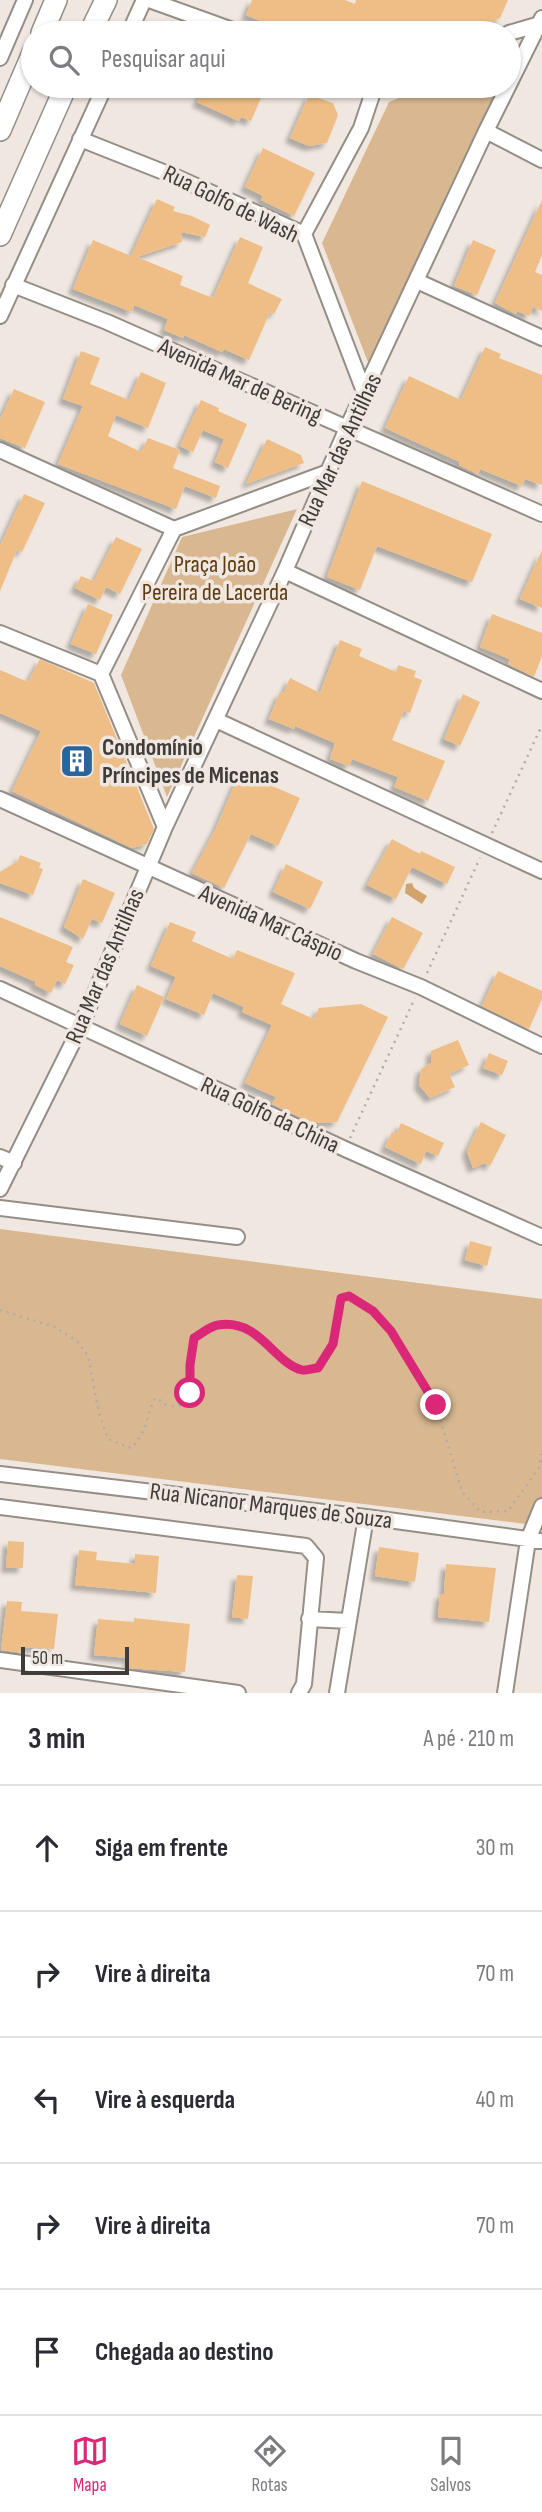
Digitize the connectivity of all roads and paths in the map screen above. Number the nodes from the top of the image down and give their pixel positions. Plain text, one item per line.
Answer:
1 (25, 0) edge
2 (56, 0) edge
3 (106, 0) edge
4 (147, 0) edge
5 (47, 21) edge
6 (96, 21) edge
7 (136, 21) edge
8 (207, 21) edge
9 (541, 21) edge
10 (521, 28) edge
11 (0, 58) edge
12 (521, 61) edge
13 (21, 81) edge
14 (61, 98) edge
15 (99, 98) edge
16 (371, 98) edge
17 (502, 98) edge
18 (0, 130) edge
19 (486, 131) junction
20 (80, 139) junction
21 (542, 160) edge
22 (304, 234) junction
23 (0, 235) edge
24 (417, 281) junction
25 (13, 285) junction
26 (0, 316) edge
27 (542, 338) edge
28 (365, 394) junction
29 (347, 428) junction
30 (0, 450) edge
31 (328, 472) junction
32 (542, 514) edge
33 (174, 529) junction
34 (285, 571) junction
35 (0, 633) edge
36 (101, 674) junction
37 (542, 691) edge
38 (216, 720) junction
39 (0, 799) edge
40 (165, 827) junction
41 (147, 866) junction
42 (542, 871) edge
43 (421, 987) junction
44 (0, 989) edge
45 (82, 1026) junction
46 (542, 1046) edge
47 (345, 1149) junction
48 (7, 1160) edge
49 (0, 1189) edge
50 (0, 1208) edge
51 (236, 1237) dead end
52 (542, 1237) edge
53 (0, 1310) edge
54 (542, 1454) edge
55 (0, 1474) edge
56 (542, 1506) edge
57 (0, 1507) edge
58 (366, 1517) junction
59 (535, 1540) edge
60 (309, 1619) junction
61 (349, 1621) junction
62 (0, 1660) edge
63 (238, 1693) edge
64 (299, 1693) edge
65 (337, 1693) edge
66 (505, 1693) edge

1 - 11 street
2 - 5 highway
3 - 6 highway
4 - 7 street
4 - 8 street
9 - 10 street
9 - 12 street, Rua Mar das Antilhas
13 - 18 highway
14 - 23 highway
15 - 20 street
16 - 22 street
17 - 19 street, Rua Mar das Antilhas
19 - 21 street
19 - 24 street, Rua Mar das Antilhas
20 - 22 street, Rua Golfo de Wash
20 - 25 street
22 - 28 street, Rua Golfo de Wash
24 - 27 street
24 - 28 street, Rua Mar das Antilhas
25 - 26 street
25 - 29 street, Avenida Mar de Bering
28 - 29 street, Rua Mar das Antilhas
29 - 31 street, Rua Mar das Antilhas
29 - 32 street, Avenida Mar de Bering
30 - 33 street
31 - 33 street
31 - 34 street, Rua Mar das Antilhas
33 - 36 street
34 - 37 street
34 - 38 street, Rua Mar das Antilhas
35 - 36 street
36 - 40 street
38 - 40 street, Rua Mar das Antilhas
38 - 42 street
39 - 41 street, Avenida Mar Cáspio
40 - 41 street, Rua Mar das Antilhas
41 - 43 street, Avenida Mar Cáspio
41 - 45 street, Rua Mar das Antilhas
43 - 46 street, Avenida Mar Cáspio
43 - 47 path
44 - 45 street, Rua Golfo da China
45 - 47 street, Rua Golfo da China
45 - 48 street, Rua Mar das Antilhas
47 - 52 street, Rua Golfo da China
48 - 49 street, Rua Mar das Antilhas
50 - 51 street
53 - 54 path
55 - 58 street, Rua Nicanor Marques de Souza
56 - 59 street
57 - 60 street
58 - 59 street, Rua Nicanor Marques de Souza
58 - 61 street
59 - 66 street
60 - 61 street
60 - 64 street
61 - 65 street
62 - 63 street

